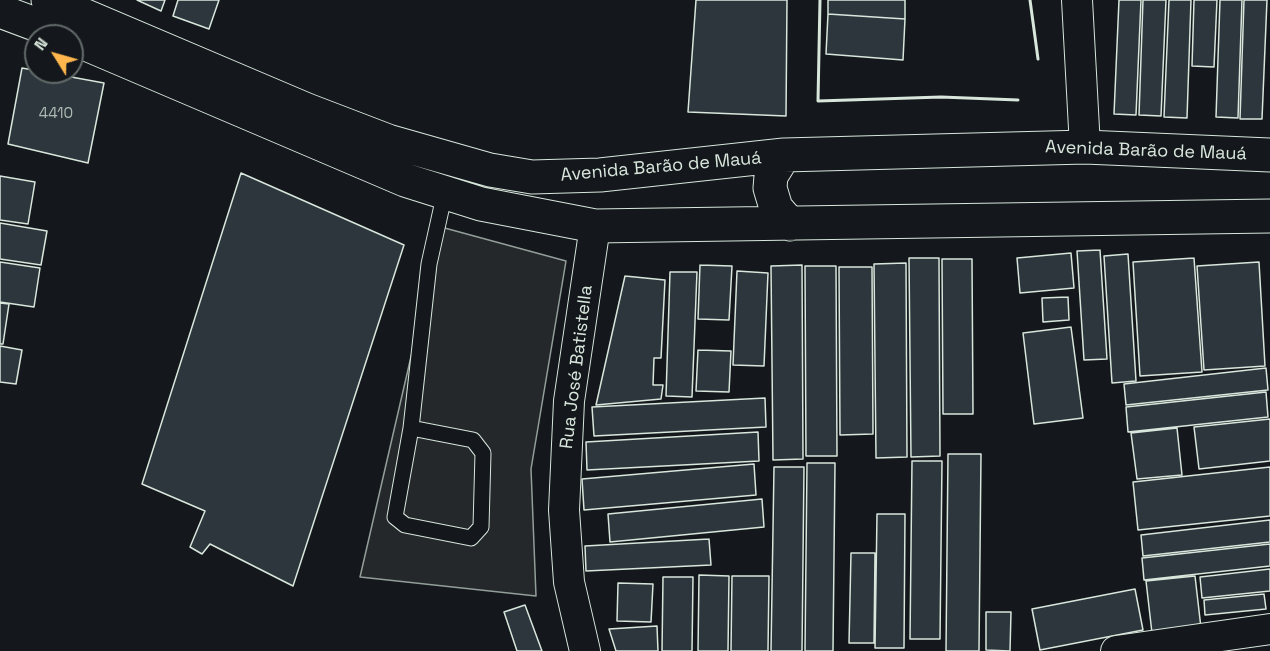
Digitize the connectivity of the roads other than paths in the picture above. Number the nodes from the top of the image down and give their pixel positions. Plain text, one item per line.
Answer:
1 (48, 0) edge
2 (1077, 0) edge
3 (0, 11) edge
4 (35, 24) edge
5 (84, 43) edge
6 (1084, 147) junction
7 (784, 155) junction
8 (1270, 155) edge
9 (445, 192) junction
10 (1270, 216) edge
11 (790, 224) junction
12 (595, 226) junction
13 (411, 428) junction
14 (1270, 629) edge
15 (585, 651) edge
16 (1116, 651) edge

1 - 7 main road, Avenida Barão de Mauá
2 - 6 street
3 - 4 main road
5 - 9 main road
6 - 7 main road, Avenida Barão de Mauá
6 - 8 main road, Avenida Barão de Mauá
7 - 11 main road
9 - 12 main road
9 - 13 lane
10 - 11 main road
11 - 12 main road
12 - 15 street, Rua José Batistella
13 - 13 lane
14 - 16 street

